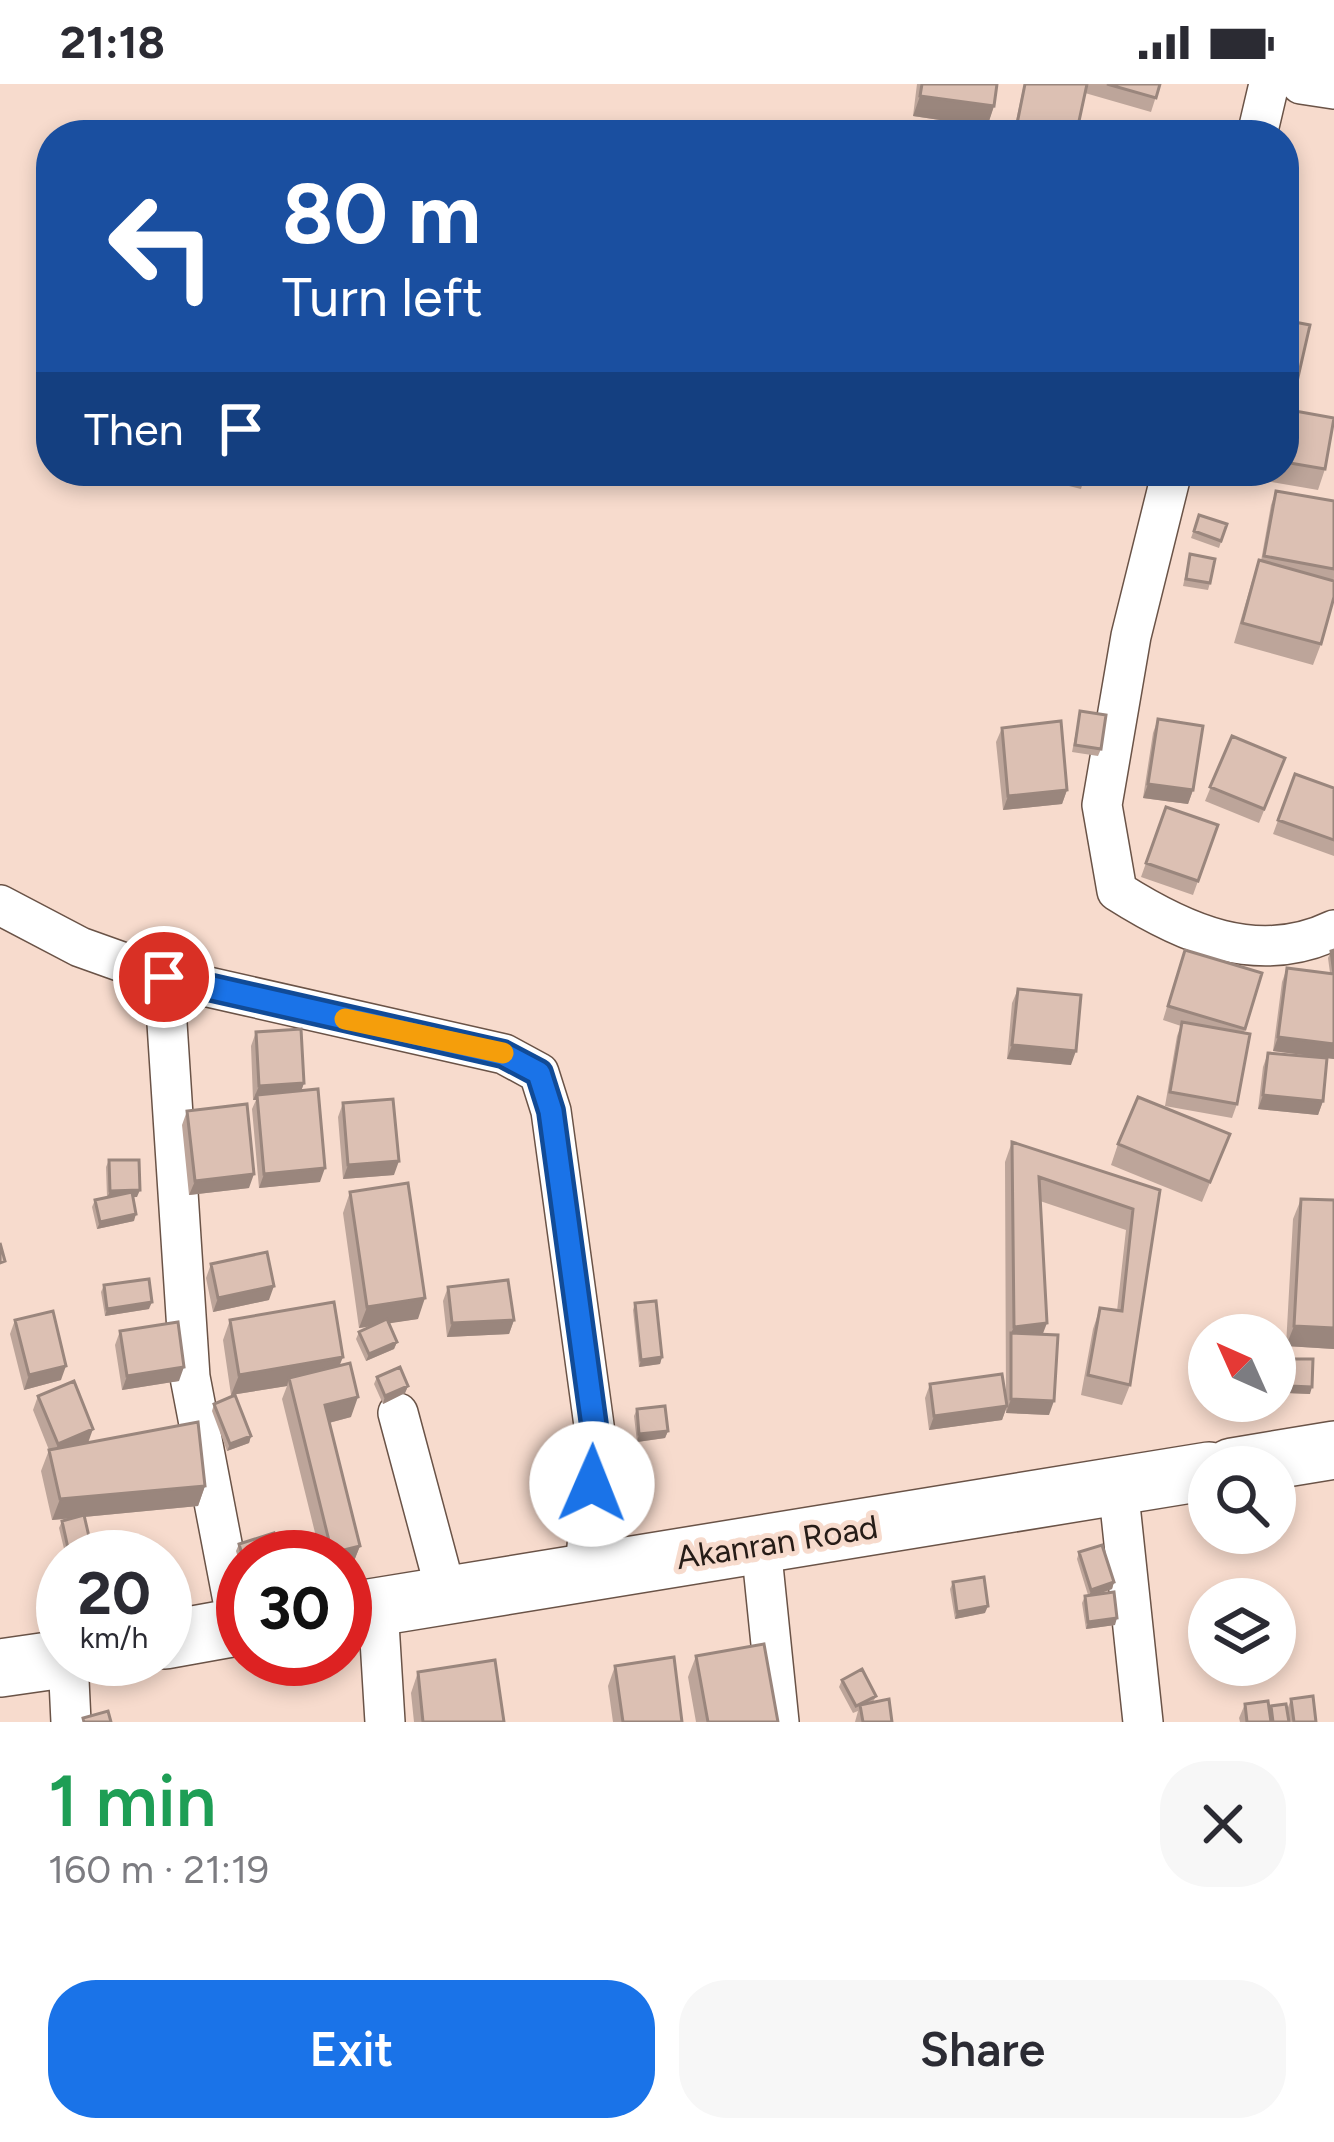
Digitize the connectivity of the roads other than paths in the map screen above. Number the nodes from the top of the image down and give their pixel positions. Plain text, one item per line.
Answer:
1 (1269, 84) edge
2 (1300, 84) edge
3 (1334, 89) edge
4 (1261, 120) edge
5 (1168, 486) edge
6 (0, 904) edge
7 (1334, 930) edge
8 (164, 977) junction
9 (398, 1413) dead end
10 (1334, 1450) edge
11 (1296, 1456) edge
12 (1188, 1474) edge
13 (1118, 1486) junction
14 (221, 1530) edge
15 (761, 1546) junction
16 (585, 1571) junction
17 (446, 1592) junction
18 (372, 1608) edge
19 (372, 1659) edge
20 (36, 1663) edge
21 (0, 1668) edge
22 (68, 1686) edge
23 (71, 1722) edge
24 (385, 1722) edge
25 (779, 1722) edge
26 (1143, 1722) edge

1 - 4 street
2 - 3 street
5 - 7 street
6 - 8 street
8 - 14 street
8 - 16 street
9 - 17 street
10 - 11 main road
12 - 13 main road, Akanran Road
13 - 15 main road, Akanran Road
13 - 26 street
15 - 16 main road, Akanran Road
15 - 25 street
16 - 17 main road, Akanran Road
17 - 18 main road, Akanran Road
19 - 24 street
20 - 21 main road
22 - 23 street

